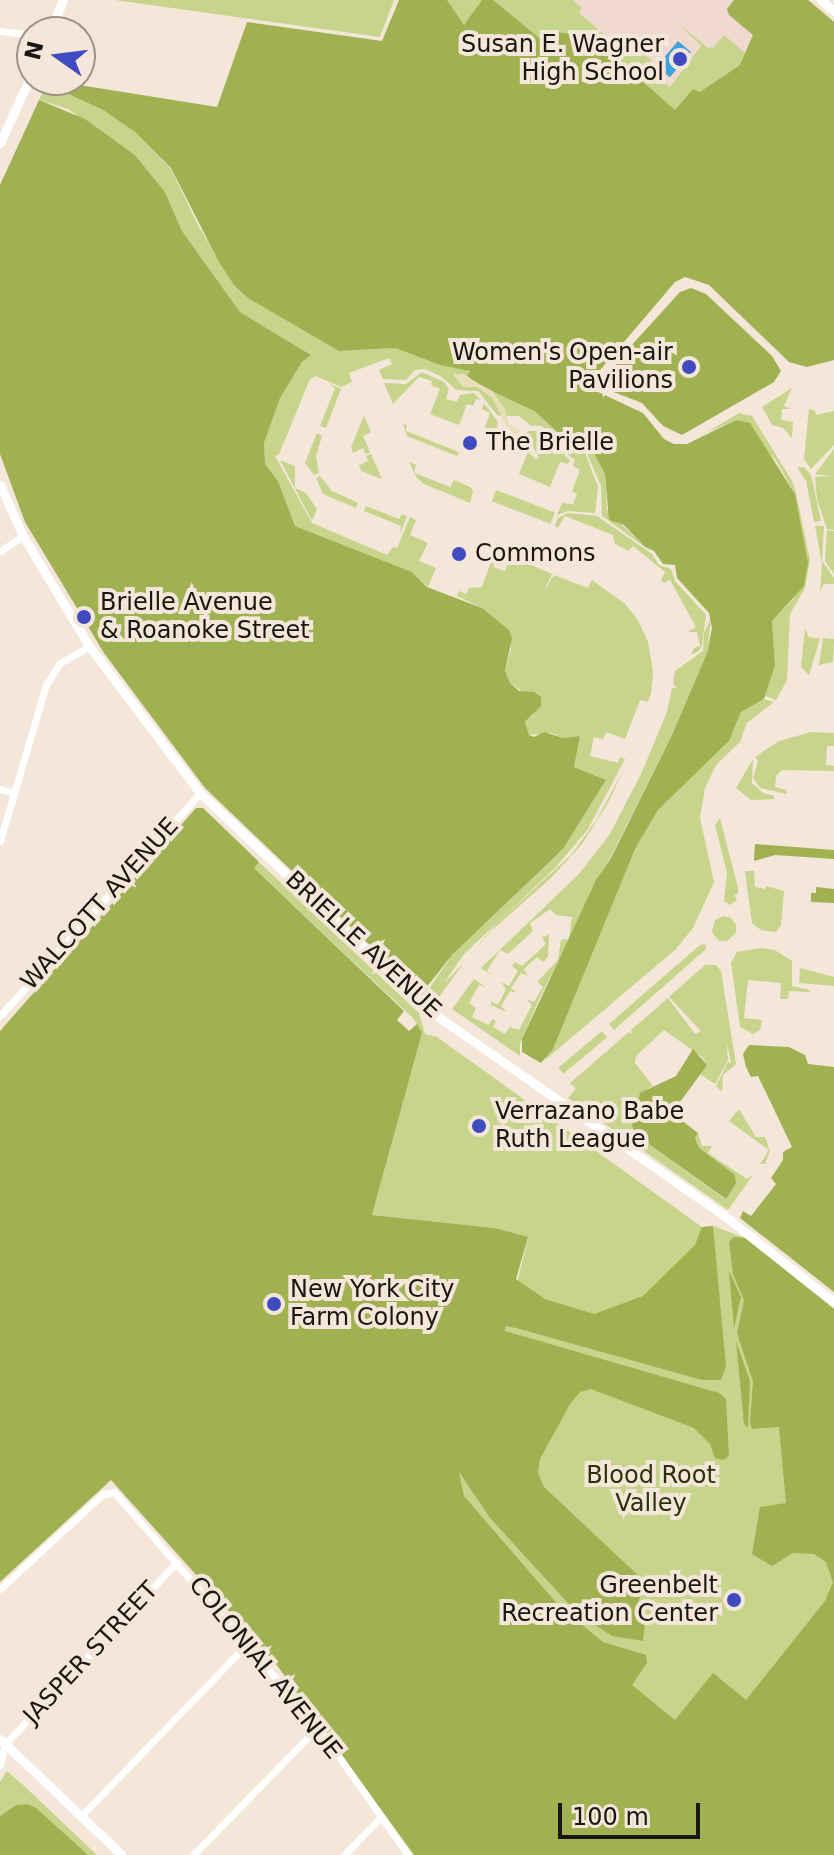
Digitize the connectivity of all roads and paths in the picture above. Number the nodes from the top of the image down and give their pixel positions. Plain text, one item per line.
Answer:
1 (821, 0) edge
2 (834, 11) edge
3 (21, 96) edge
4 (1, 140) edge
5 (0, 485) edge
6 (23, 536) junction
7 (0, 551) edge
8 (89, 646) junction
9 (0, 789) edge
10 (14, 793) junction
11 (200, 793) junction
12 (0, 841) edge
13 (0, 1016) edge
14 (834, 1302) edge
15 (177, 1562) junction
16 (0, 1589) edge
17 (248, 1643) junction
18 (318, 1727) junction
19 (2, 1741) edge
20 (0, 1765) edge
21 (81, 1816) junction
22 (381, 1817) junction
23 (122, 1855) edge
24 (193, 1855) edge
25 (344, 1855) edge
26 (408, 1855) edge

1 - 2 street
3 - 4 street
5 - 6 street, BRIELLE AVENUE
6 - 7 street
6 - 8 street, BRIELLE AVENUE
8 - 10 street
8 - 11 street, BRIELLE AVENUE
9 - 10 street
10 - 12 street
11 - 13 street, WALCOTT AVENUE
11 - 14 street, BRIELLE AVENUE
15 - 16 street, COLONIAL AVENUE
15 - 17 street, COLONIAL AVENUE
15 - 19 street, JASPER STREET
17 - 18 street, COLONIAL AVENUE
17 - 21 street
18 - 22 street, COLONIAL AVENUE
18 - 24 street
19 - 20 street
19 - 21 street
21 - 23 street
22 - 25 street
22 - 26 street, COLONIAL AVENUE

